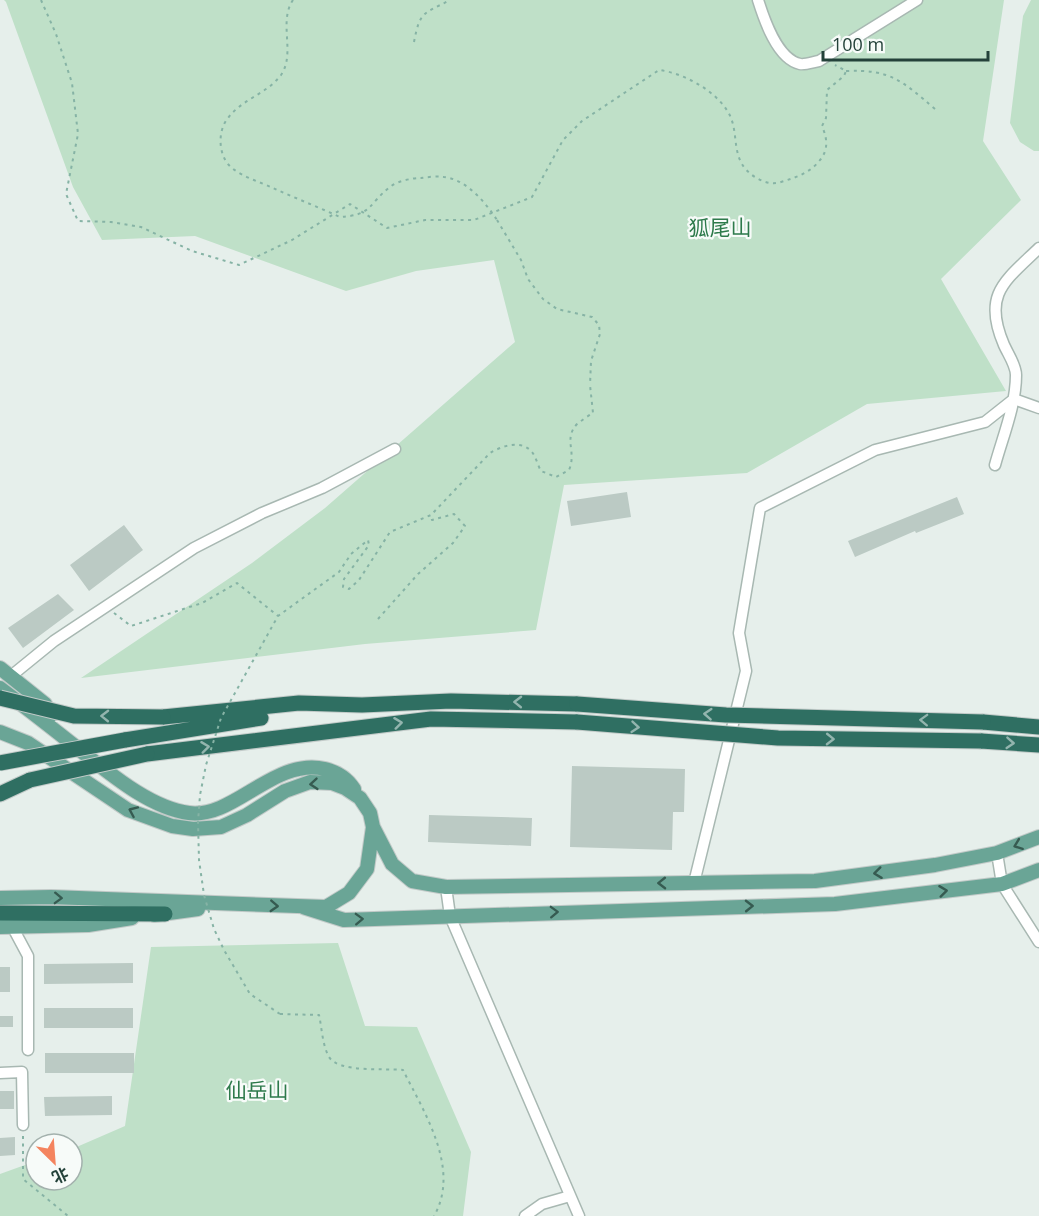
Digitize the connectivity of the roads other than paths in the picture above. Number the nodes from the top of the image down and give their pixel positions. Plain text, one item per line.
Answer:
1 (758, 0) edge
2 (917, 0) edge
3 (1039, 248) edge
4 (1014, 399) junction
5 (1039, 408) edge
6 (395, 449) dead end
7 (995, 465) dead end
8 (6, 672) edge
9 (0, 688) edge
10 (0, 698) edge
11 (362, 705) junction
12 (1039, 727) edge
13 (0, 732) edge
14 (59, 734) junction
15 (1039, 745) edge
16 (0, 763) edge
17 (30, 780) junction
18 (0, 787) edge
19 (0, 794) edge
20 (360, 798) junction
21 (373, 827) junction
22 (1039, 837) edge
23 (998, 853) junction
24 (1039, 870) edge
25 (694, 883) junction
26 (1002, 884) junction
27 (446, 888) junction
28 (0, 898) edge
29 (240, 904) junction
30 (303, 907) junction
31 (0, 913) edge
32 (165, 914) junction
33 (450, 916) junction
34 (6, 928) edge
35 (1039, 942) edge
36 (28, 1050) dead end
37 (0, 1073) edge
38 (23, 1125) road end
39 (570, 1196) junction
40 (525, 1216) edge
41 (579, 1216) edge

1 - 2 street
3 - 4 street
4 - 5 street
4 - 7 street
4 - 25 street
6 - 8 street
8 - 14 main road
9 - 14 main road
11 -> 10 highway, bridge
12 -> 11 highway, bridge
11 - 16 highway, bridge
20 -> 13 main road
14 - 20 main road
17 -> 15 highway, bridge
17 - 18 highway
17 - 19 highway
20 - 21 main road
21 - 27 main road
21 - 30 main road
22 -> 23 main road
23 -> 25 main road
23 - 26 street
24 - 26 main road
25 -> 27 main road
33 -> 26 main road
26 - 35 street
27 - 33 street
28 -> 29 main road
29 -> 30 main road
29 - 32 main road
30 -> 33 main road
31 - 32 highway
32 - 34 main road
33 - 39 street
34 - 36 street
37 - 38 street
39 - 40 street
39 - 41 street

